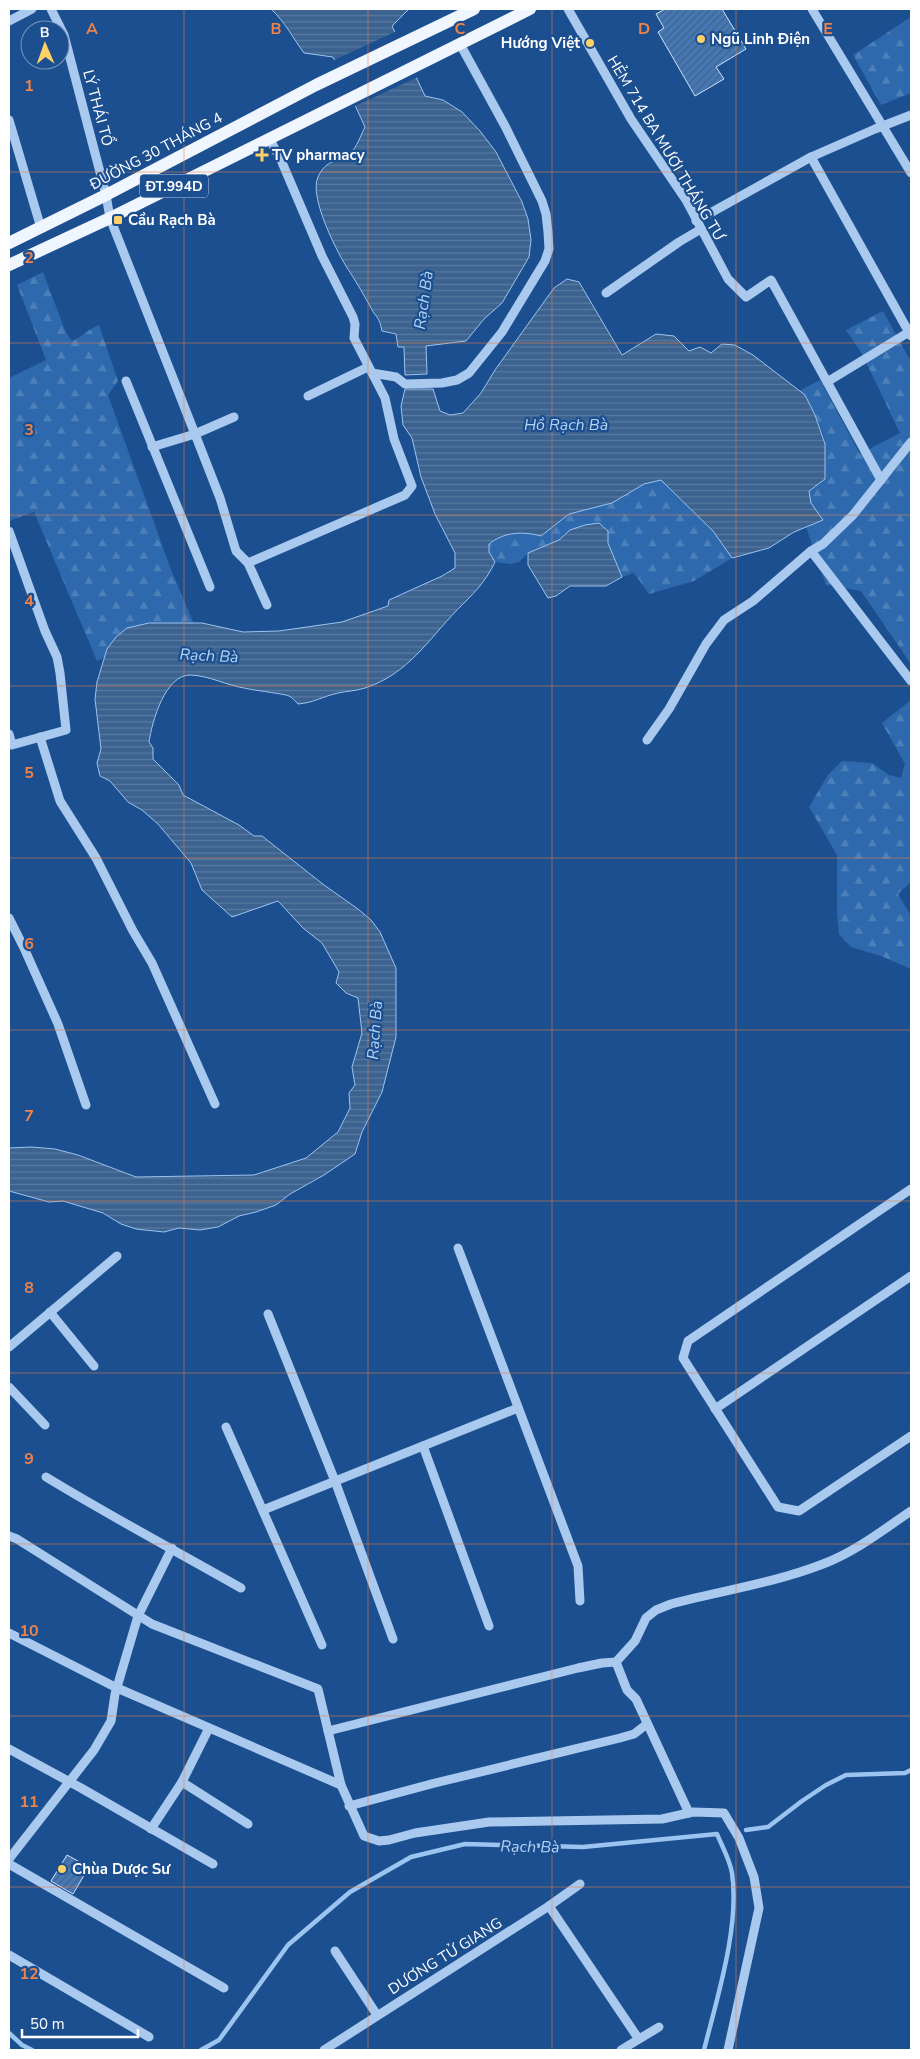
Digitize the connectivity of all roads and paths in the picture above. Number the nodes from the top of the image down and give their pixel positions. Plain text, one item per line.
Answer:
1 (32, 9) edge
2 (51, 9) edge
3 (474, 9) edge
4 (530, 9) edge
5 (568, 9) edge
6 (812, 9) edge
7 (456, 13) edge
8 (9, 21) edge
9 (460, 44) junction
10 (911, 115) edge
11 (9, 120) edge
12 (883, 126) junction
13 (269, 138) junction
14 (811, 157) junction
15 (911, 173) edge
16 (106, 195) junction
17 (110, 218) junction
18 (696, 220) junction
19 (41, 228) junction
20 (701, 229) junction
21 (9, 243) edge
22 (9, 265) edge
23 (606, 293) dead end
24 (910, 334) edge
25 (370, 370) junction
26 (126, 381) dead end
27 (827, 382) junction
28 (308, 396) dead end
29 (234, 417) dead end
30 (196, 434) junction
31 (911, 442) edge
32 (152, 447) junction
33 (881, 480) junction
34 (9, 531) edge
35 (811, 551) junction
36 (248, 563) junction
37 (210, 587) dead end
38 (267, 606) dead end
39 (911, 681) edge
40 (9, 734) edge
41 (40, 737) junction
42 (647, 740) dead end
43 (9, 918) edge
44 (215, 1104) dead end
45 (86, 1105) dead end
46 (911, 1189) edge
47 (458, 1248) dead end
48 (117, 1256) dead end
49 (911, 1276) edge
50 (50, 1312) junction
51 (268, 1314) dead end
52 (9, 1346) edge
53 (94, 1366) dead end
54 (9, 1387) edge
55 (518, 1408) junction
56 (715, 1409) junction
57 (45, 1425) dead end
58 (226, 1427) dead end
59 (911, 1436) edge
60 (423, 1446) junction
61 (46, 1477) dead end
62 (335, 1481) junction
63 (263, 1510) junction
64 (911, 1511) edge
65 (9, 1536) edge
66 (172, 1548) junction
67 (241, 1588) dead end
68 (580, 1601) dead end
69 (138, 1616) junction
70 (489, 1626) dead end
71 (9, 1633) edge
72 (393, 1639) dead end
73 (322, 1645) dead end
74 (616, 1662) junction
75 (117, 1688) junction
76 (647, 1724) junction
77 (209, 1728) junction
78 (328, 1731) junction
79 (9, 1749) edge
80 (68, 1782) junction
81 (182, 1782) junction
82 (341, 1784) junction
83 (349, 1806) junction
84 (689, 1814) junction
85 (248, 1824) dead end
86 (151, 1829) junction
87 (9, 1859) edge
88 (9, 1864) edge
89 (213, 1864) dead end
90 (580, 1884) dead end
91 (549, 1906) junction
92 (335, 1951) dead end
93 (9, 1955) edge
94 (224, 1988) dead end
95 (377, 2015) junction
96 (659, 2027) dead end
97 (150, 2037) dead end
98 (638, 2038) junction
99 (324, 2050) edge
100 (621, 2050) edge
101 (728, 2050) edge

1 - 8 street
2 - 16 street, LÝ THÁI TỔ
3 - 7 main road, ĐT.994D
4 - 9 main road, ĐT.994D
5 - 18 street, HẺM 714 BA MƯƠI THÁNG TƯ
6 - 12 street
7 - 16 main road, ĐƯỜNG 30 THÁNG 4 / ĐT.994D
9 - 13 main road, ĐT.994D
9 - 25 street
10 - 12 street
11 - 19 street
12 - 14 street
12 - 15 street
13 - 17 main road, ĐT.994D
13 - 25 street
14 - 18 street
14 - 24 street
16 - 17 street, LÝ THÁI TỔ
16 - 19 main road, ĐƯỜNG 30 THÁNG 4 / ĐT.994D
17 - 22 main road, ĐT.994D
17 - 30 street, LÝ THÁI TỔ
18 - 20 street, HẺM 714 BA MƯƠI THÁNG TƯ
19 - 21 main road, ĐƯỜNG 30 THÁNG 4 / ĐT.994D
20 - 23 street
20 - 27 street, HẺM 714 BA MƯƠI THÁNG TƯ
24 - 27 street
25 - 28 street
25 - 36 street
26 - 32 street
27 - 33 street
29 - 30 street
30 - 32 street
30 - 36 street, LÝ THÁI TỔ
31 - 33 street
32 - 37 street
33 - 35 street
34 - 41 street
35 - 39 street
35 - 42 street
36 - 38 street, LÝ THÁI TỔ
40 - 41 street
41 - 44 street
43 - 45 street
46 - 56 street
47 - 55 street
48 - 50 street
49 - 56 street
50 - 52 street
50 - 53 street
51 - 62 street
54 - 57 street
55 - 60 street
55 - 68 street
56 - 59 street
58 - 63 street
60 - 62 street
60 - 70 street
61 - 66 street
62 - 63 street
62 - 72 street
63 - 73 street
64 - 74 street
65 - 69 street
66 - 67 street
66 - 69 street
69 - 75 street
69 - 78 street
71 - 75 street
74 - 76 street
74 - 78 street
75 - 77 street
75 - 80 street
76 - 83 street
76 - 84 street
77 - 81 street
77 - 82 street
78 - 82 street
79 - 80 street
80 - 86 street
80 - 87 street
81 - 85 street
81 - 86 street
82 - 83 street
83 - 84 street
84 - 101 street
86 - 89 street
88 - 94 street
90 - 91 street, DƯƠNG TỬ GIANG
91 - 95 street, DƯƠNG TỬ GIANG
91 - 98 street
92 - 95 street
93 - 97 street
95 - 99 street, DƯƠNG TỬ GIANG
96 - 98 street
98 - 100 street

